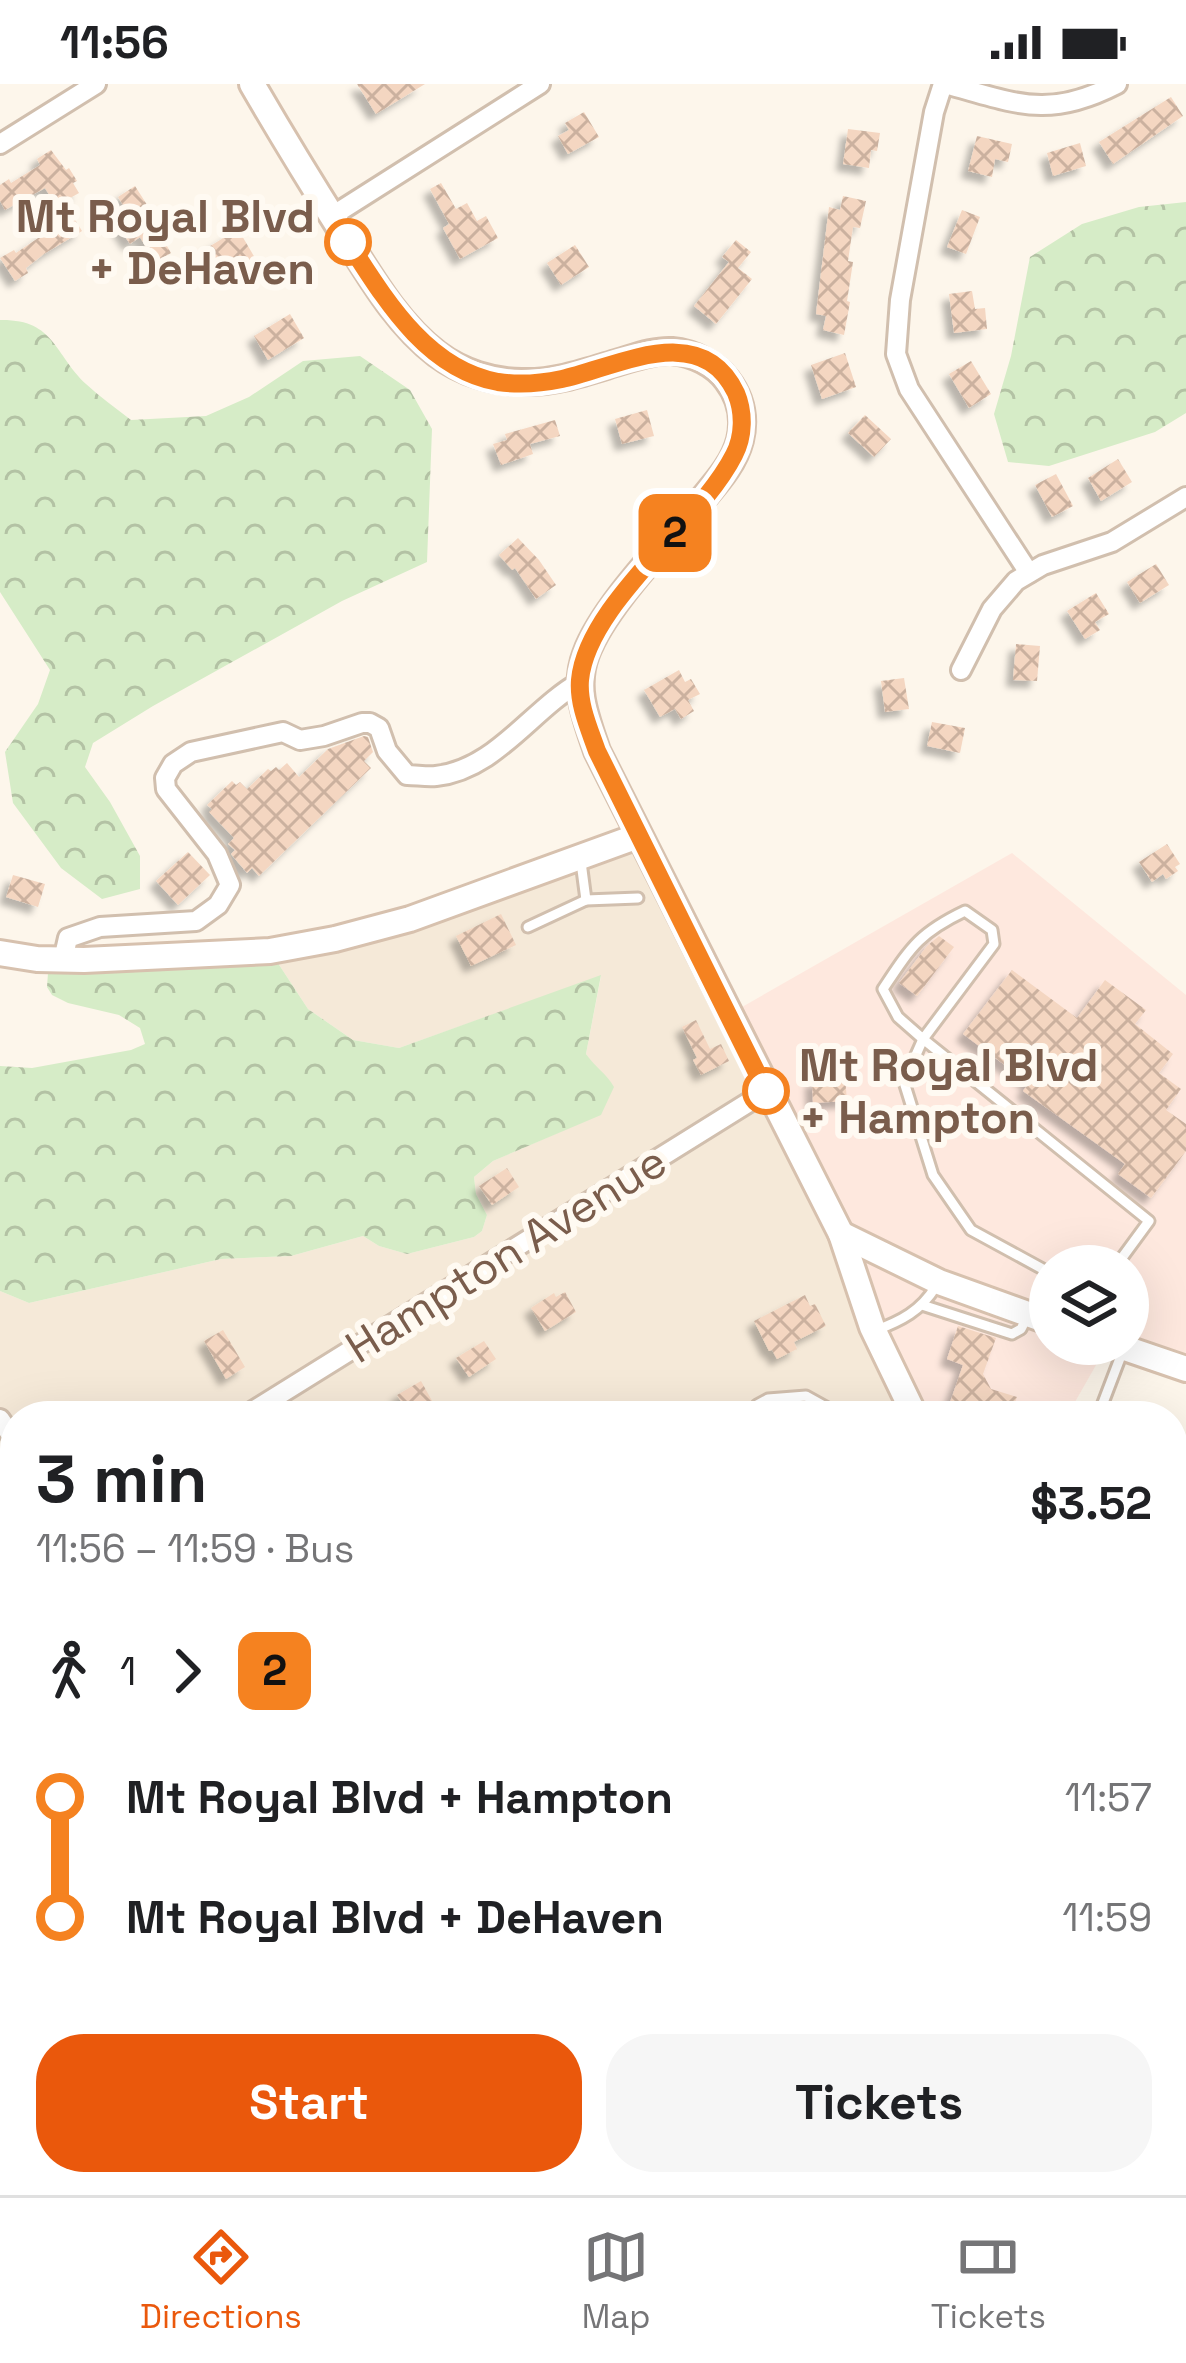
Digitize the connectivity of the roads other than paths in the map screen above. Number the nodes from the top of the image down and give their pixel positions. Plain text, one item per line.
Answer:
1 (96, 84) edge
2 (252, 84) edge
3 (540, 84) edge
4 (944, 84) edge
5 (1117, 84) edge
6 (0, 144) edge
7 (332, 216) junction
8 (1186, 496) edge
9 (1028, 573) junction
10 (961, 670) dead end
11 (580, 682) junction
12 (638, 836) junction
13 (580, 857) junction
14 (638, 898) dead end
15 (586, 900) junction
16 (528, 927) dead end
17 (0, 953) edge
18 (62, 960) junction
19 (923, 1039) junction
20 (766, 1091) junction
21 (841, 1234) junction
22 (1131, 1245) edge
23 (1029, 1262) edge
24 (939, 1282) junction
25 (922, 1305) junction
26 (1029, 1314) edge
27 (1029, 1324) edge
28 (885, 1327) junction
29 (1149, 1357) edge
30 (1113, 1365) edge
31 (1186, 1370) edge
32 (269, 1401) edge
33 (766, 1401) edge
34 (815, 1401) edge
35 (910, 1401) edge
36 (1102, 1401) edge

1 - 6 street
2 - 7 main road
3 - 7 street
4 - 5 street
4 - 9 street
7 - 11 main road
8 - 9 street
9 - 10 street
11 - 12 main road
11 - 18 street
12 - 13 main road
12 - 20 main road
13 - 15 lane
13 - 18 main road
14 - 15 lane
15 - 16 lane
17 - 18 main road
19 - 19 lane
19 - 22 lane
19 - 23 lane
20 - 21 main road
20 - 32 street, Hampton Avenue
21 - 24 main road
21 - 28 main road
24 - 25 lane
24 - 26 main road
25 - 27 lane
25 - 28 lane
28 - 35 main road
29 - 31 main road
30 - 36 lane
33 - 34 lane

